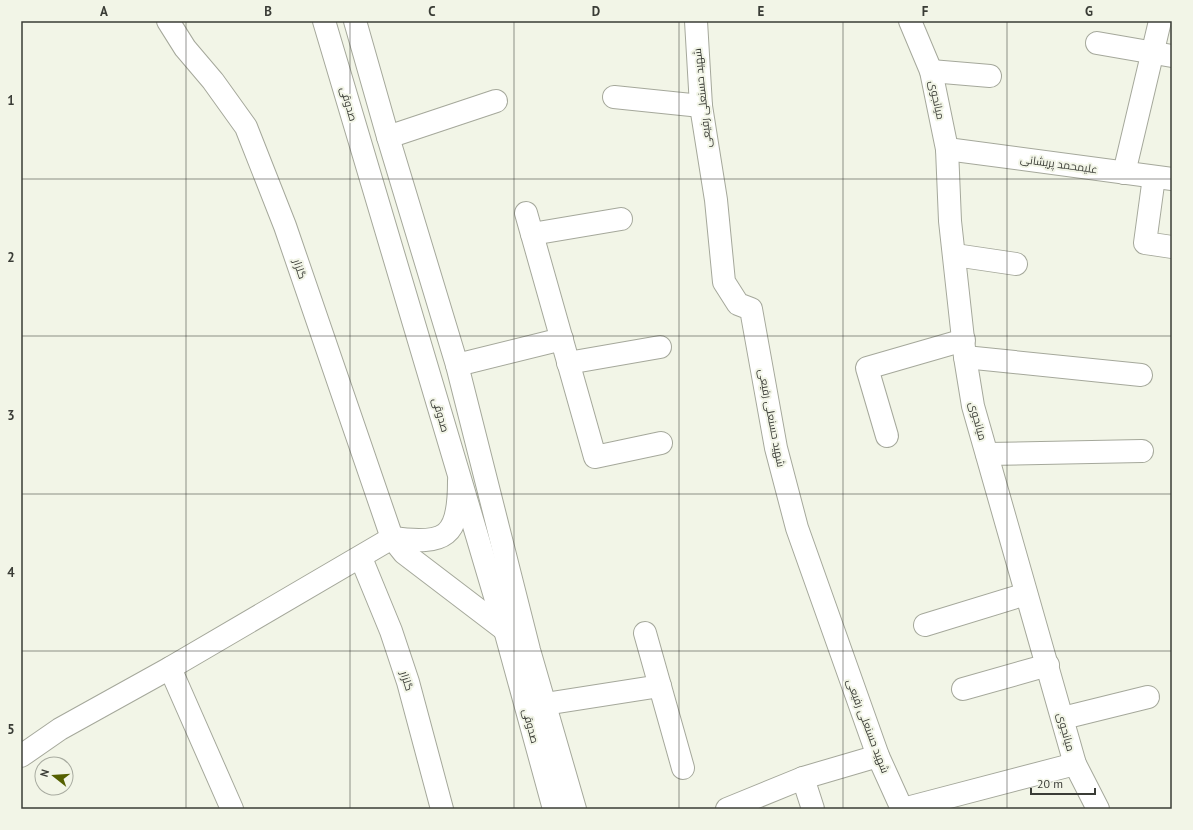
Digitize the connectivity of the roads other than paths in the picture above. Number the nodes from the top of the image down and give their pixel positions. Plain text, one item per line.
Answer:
1 (168, 21) edge
2 (324, 21) edge
3 (356, 21) edge
4 (696, 21) edge
5 (910, 21) edge
6 (1160, 21) edge
7 (1097, 43) dead end
8 (1162, 54) edge
9 (931, 71) junction
10 (990, 76) dead end
11 (614, 97) dead end
12 (496, 101) dead end
13 (701, 106) junction
14 (388, 137) junction
15 (947, 149) junction
16 (1124, 173) junction
17 (1167, 175) edge
18 (621, 219) dead end
19 (1172, 247) edge
20 (955, 255) junction
21 (1016, 264) dead end
22 (562, 339) junction
23 (660, 347) dead end
24 (964, 349) junction
25 (568, 363) junction
26 (457, 365) junction
27 (1141, 375) dead end
28 (887, 436) dead end
29 (661, 443) dead end
30 (1142, 450) dead end
31 (987, 454) junction
32 (459, 476) junction
33 (392, 538) junction
34 (361, 558) junction
35 (1026, 594) junction
36 (926, 625) dead end
37 (505, 630) junction
38 (645, 633) dead end
39 (1048, 665) junction
40 (170, 668) junction
41 (660, 686) junction
42 (963, 689) dead end
43 (1148, 698) dead end
44 (545, 704) junction
45 (1063, 718) junction
46 (21, 756) edge
47 (878, 756) junction
48 (1075, 764) junction
49 (683, 768) dead end
50 (803, 778) junction
51 (232, 809) edge
52 (442, 809) edge
53 (554, 809) edge
54 (575, 809) edge
55 (728, 809) edge
56 (813, 809) edge
57 (902, 809) edge
58 (1098, 809) edge

1 - 33 street, گلزار
2 - 32 street, صدوقی
3 - 14 street, صدوقی
4 - 13 street, شهید حسنعلی رفیعی
5 - 9 street, میانجوی
6 - 8 street
7 - 8 street
8 - 16 street
9 - 10 street
9 - 15 street, میانجوی
11 - 13 street
12 - 14 street
13 - 47 street, شهید حسنعلی رفیعی
14 - 26 street, صدوقی
15 - 16 street, علیمحمد پریشانی
15 - 20 street, میانجوی
16 - 17 street, علیمحمد پریشانی
17 - 19 street
18 - 22 street
20 - 21 street
20 - 24 street, میانجوی
22 - 25 street
22 - 26 street
23 - 25 street
24 - 27 street
24 - 28 street
24 - 31 street, میانجوی
25 - 29 street
26 - 44 street, صدوقی
30 - 31 street
31 - 35 street, میانجوی
32 - 33 street
32 - 37 street, صدوقی
33 - 34 street
33 - 37 street
34 - 40 street
34 - 52 street, گلزار
35 - 36 street
35 - 39 street, میانجوی
37 - 53 street, صدوقی
38 - 41 street
39 - 42 street
39 - 45 street, میانجوی
40 - 46 street
40 - 51 street
41 - 44 street
41 - 49 street
43 - 45 street
44 - 54 street, صدوقی
45 - 48 street, میانجوی
47 - 50 street
47 - 57 street, شهید حسنعلی رفیعی
48 - 57 street
48 - 58 street, میانجوی
50 - 55 street
50 - 56 street

